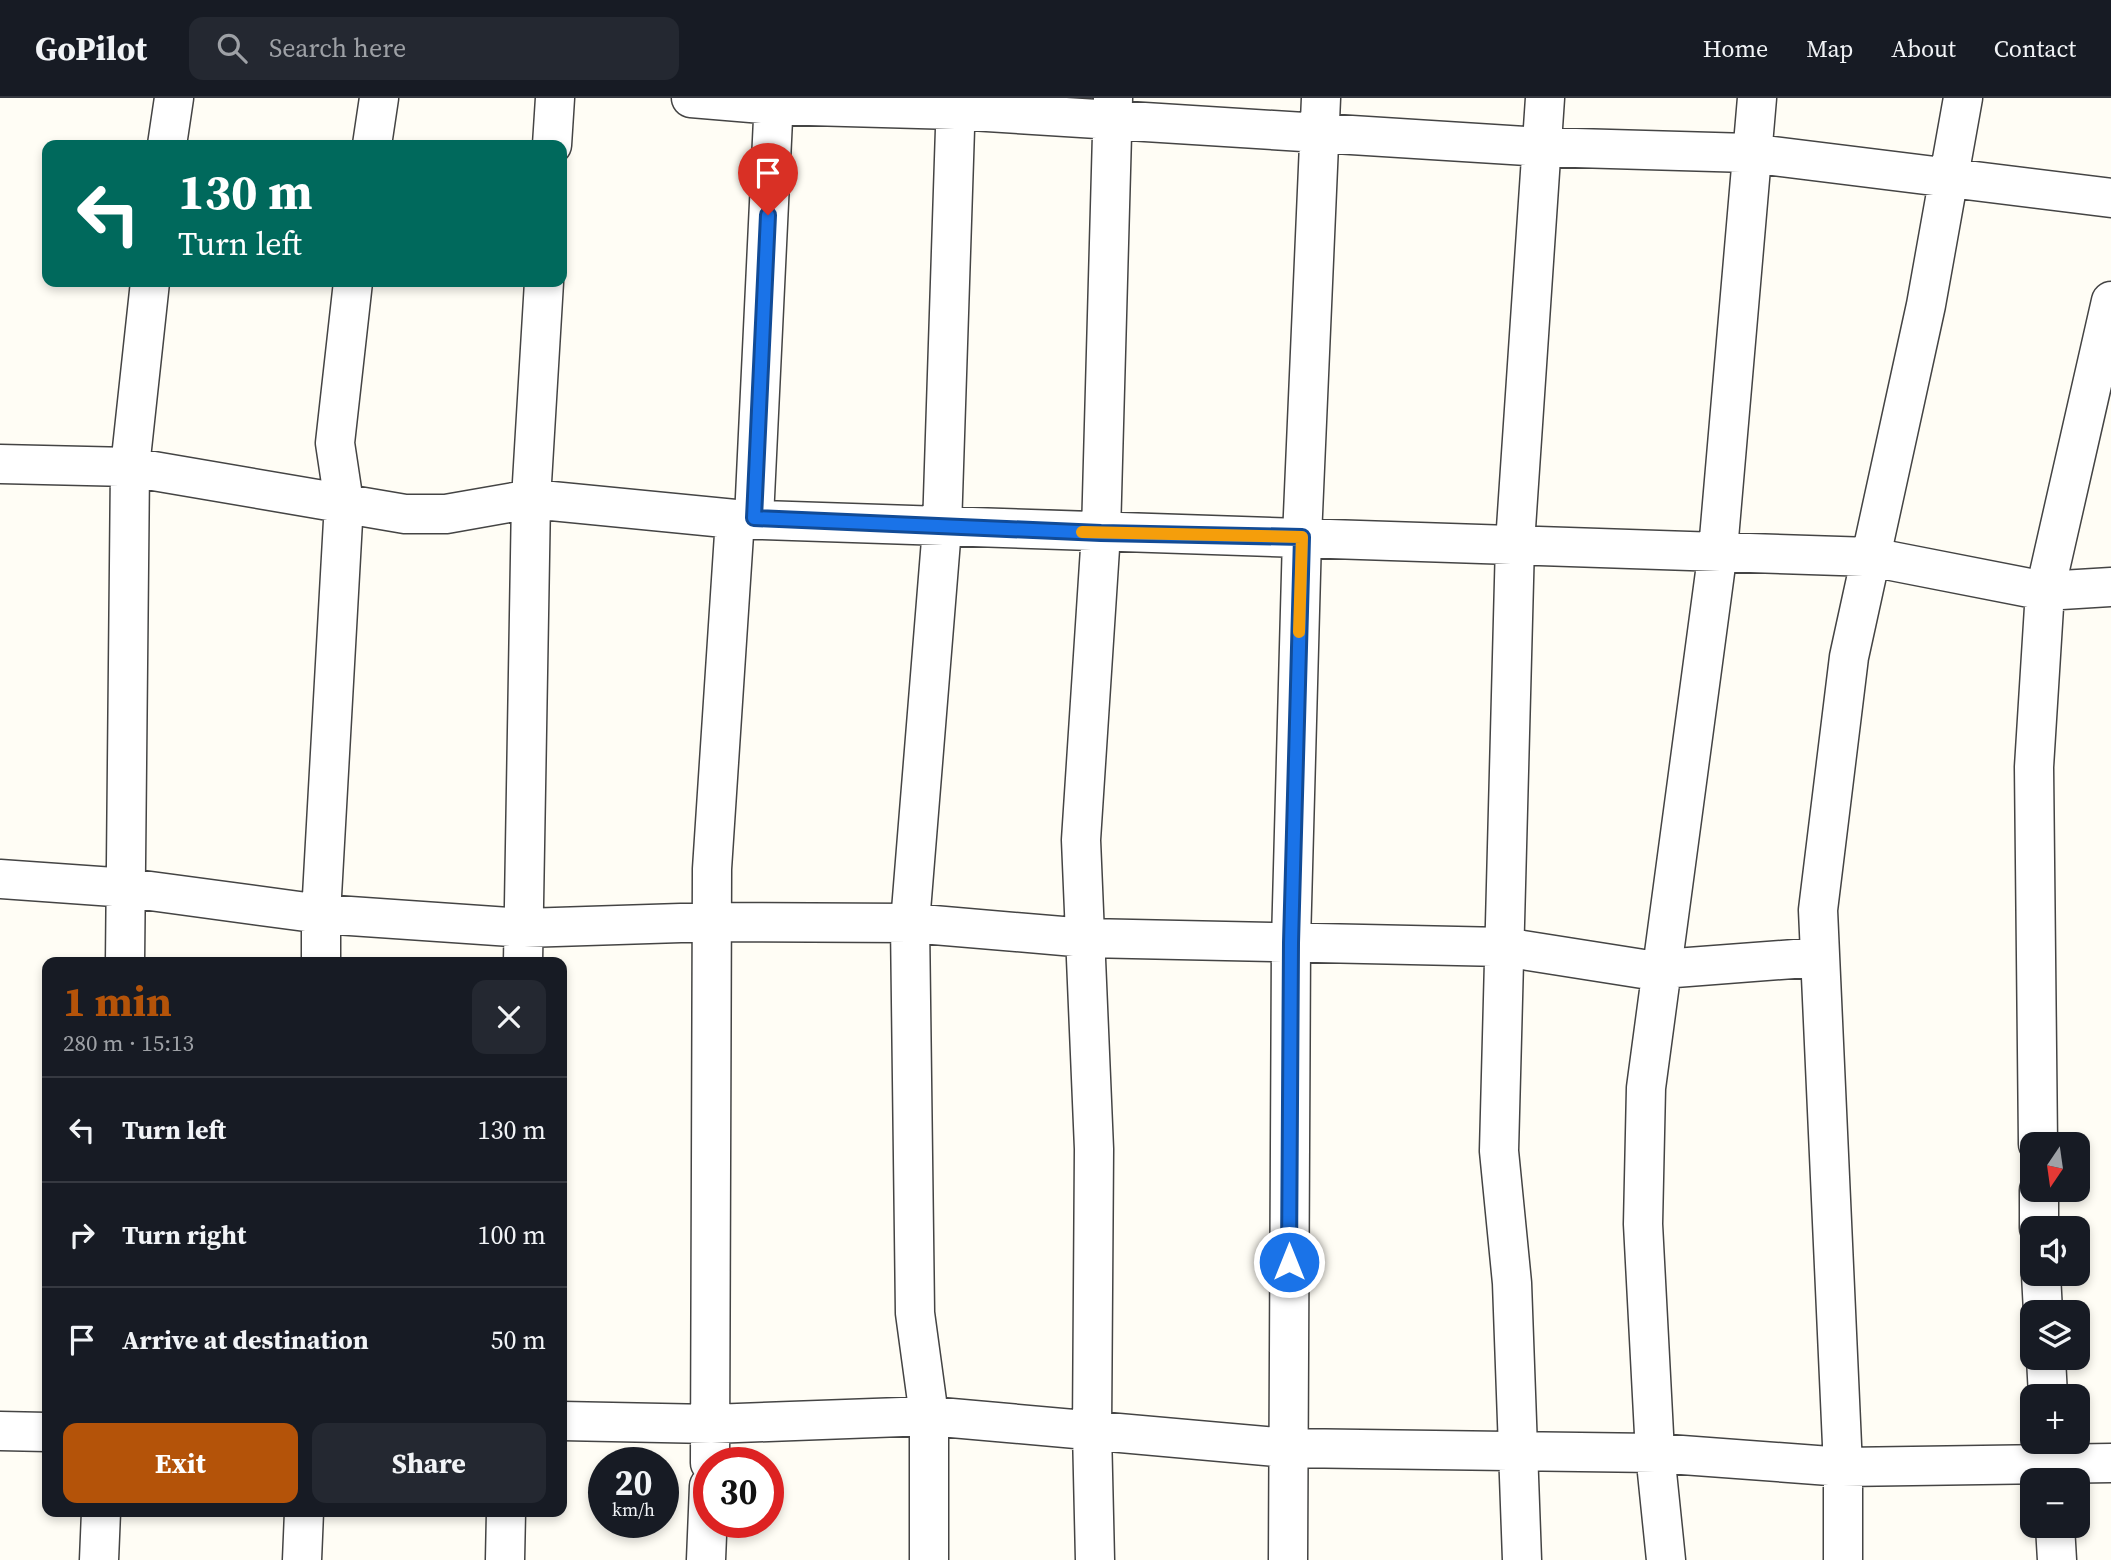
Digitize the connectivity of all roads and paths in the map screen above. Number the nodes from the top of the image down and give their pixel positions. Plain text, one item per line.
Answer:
1 (174, 98) edge
2 (379, 98) edge
3 (555, 98) edge
4 (691, 98) edge
5 (1545, 98) edge
6 (1757, 98) edge
7 (1963, 98) edge
8 (774, 102) edge
9 (955, 104) edge
10 (1112, 110) edge
11 (1319, 116) edge
12 (168, 140) edge
13 (373, 140) edge
14 (552, 140) edge
15 (1541, 147) junction
16 (1749, 153) junction
17 (1948, 178) junction
18 (2111, 198) edge
19 (149, 287) edge
20 (352, 287) edge
21 (544, 287) edge
22 (2111, 301) edge
23 (0, 464) edge
24 (130, 467) junction
25 (531, 499) junction
26 (344, 503) junction
27 (745, 519) junction
28 (942, 528) junction
29 (1101, 533) junction
30 (1302, 537) junction
31 (1516, 542) junction
32 (1718, 550) junction
33 (1871, 556) junction
34 (2111, 587) edge
35 (2045, 591) junction
36 (0, 879) edge
37 (128, 888) junction
38 (321, 914) junction
39 (712, 922) junction
40 (910, 923) junction
41 (1086, 938) junction
42 (1291, 943) junction
43 (523, 945) edge
44 (1504, 947) junction
45 (125, 957) edge
46 (321, 957) edge
47 (1820, 957) junction
48 (1661, 972) junction
49 (2038, 1132) edge
50 (929, 1416) junction
51 (567, 1421) edge
52 (711, 1424) junction
53 (0, 1431) edge
54 (1092, 1431) junction
55 (42, 1432) edge
56 (710, 1447) edge
57 (1288, 1448) junction
58 (1518, 1452) junction
59 (1655, 1453) junction
60 (2052, 1463) edge
61 (2111, 1463) edge
62 (1843, 1467) junction
63 (101, 1517) edge
64 (304, 1517) edge
65 (506, 1517) edge
66 (707, 1538) edge
67 (2056, 1538) edge
68 (99, 1560) edge
69 (302, 1560) edge
70 (505, 1560) edge
71 (706, 1560) edge
72 (929, 1560) edge
73 (1095, 1560) edge
74 (1288, 1560) edge
75 (1522, 1560) edge
76 (1666, 1560) edge
77 (1843, 1560) edge
78 (2057, 1560) edge

1 - 12 street
2 - 13 street
3 - 14 street
4 - 8 street
5 - 15 street
6 - 16 street
7 - 17 street
8 - 9 street
8 - 27 street
9 - 10 street
9 - 28 street
10 - 11 street
10 - 29 street
11 - 15 street
11 - 30 street
15 - 16 street
15 - 31 street
16 - 17 street
16 - 32 street
17 - 18 street
17 - 33 street
19 - 24 street
20 - 26 street
21 - 25 street
22 - 35 street
23 - 24 street
24 - 26 street
24 - 37 street
25 - 26 street
25 - 27 street
25 - 43 street
26 - 38 street
27 - 28 street
27 - 39 street
28 - 29 street
28 - 40 street
29 - 30 street
29 - 41 street
30 - 31 street
30 - 42 street
31 - 32 street
31 - 44 street
32 - 33 street
32 - 48 street
33 - 35 street
33 - 47 street
34 - 35 street
35 - 49 street
36 - 37 street
37 - 38 street
37 - 45 street
38 - 43 street
38 - 46 street
39 - 40 street
39 - 43 street
39 - 52 street
40 - 41 street
40 - 50 street
41 - 42 street
41 - 54 street
42 - 44 street
42 - 57 street
44 - 48 street
44 - 58 street
47 - 48 street
47 - 62 street
48 - 59 street
50 - 52 street
50 - 54 street
50 - 72 street
51 - 52 street
52 - 56 street
53 - 55 street
54 - 57 street
54 - 73 street
57 - 58 street
57 - 74 street
58 - 59 street
58 - 75 street
59 - 62 street
59 - 76 street
60 - 61 street
60 - 62 street
62 - 77 street
63 - 68 street
64 - 69 street
65 - 70 street
66 - 71 street
67 - 78 street

